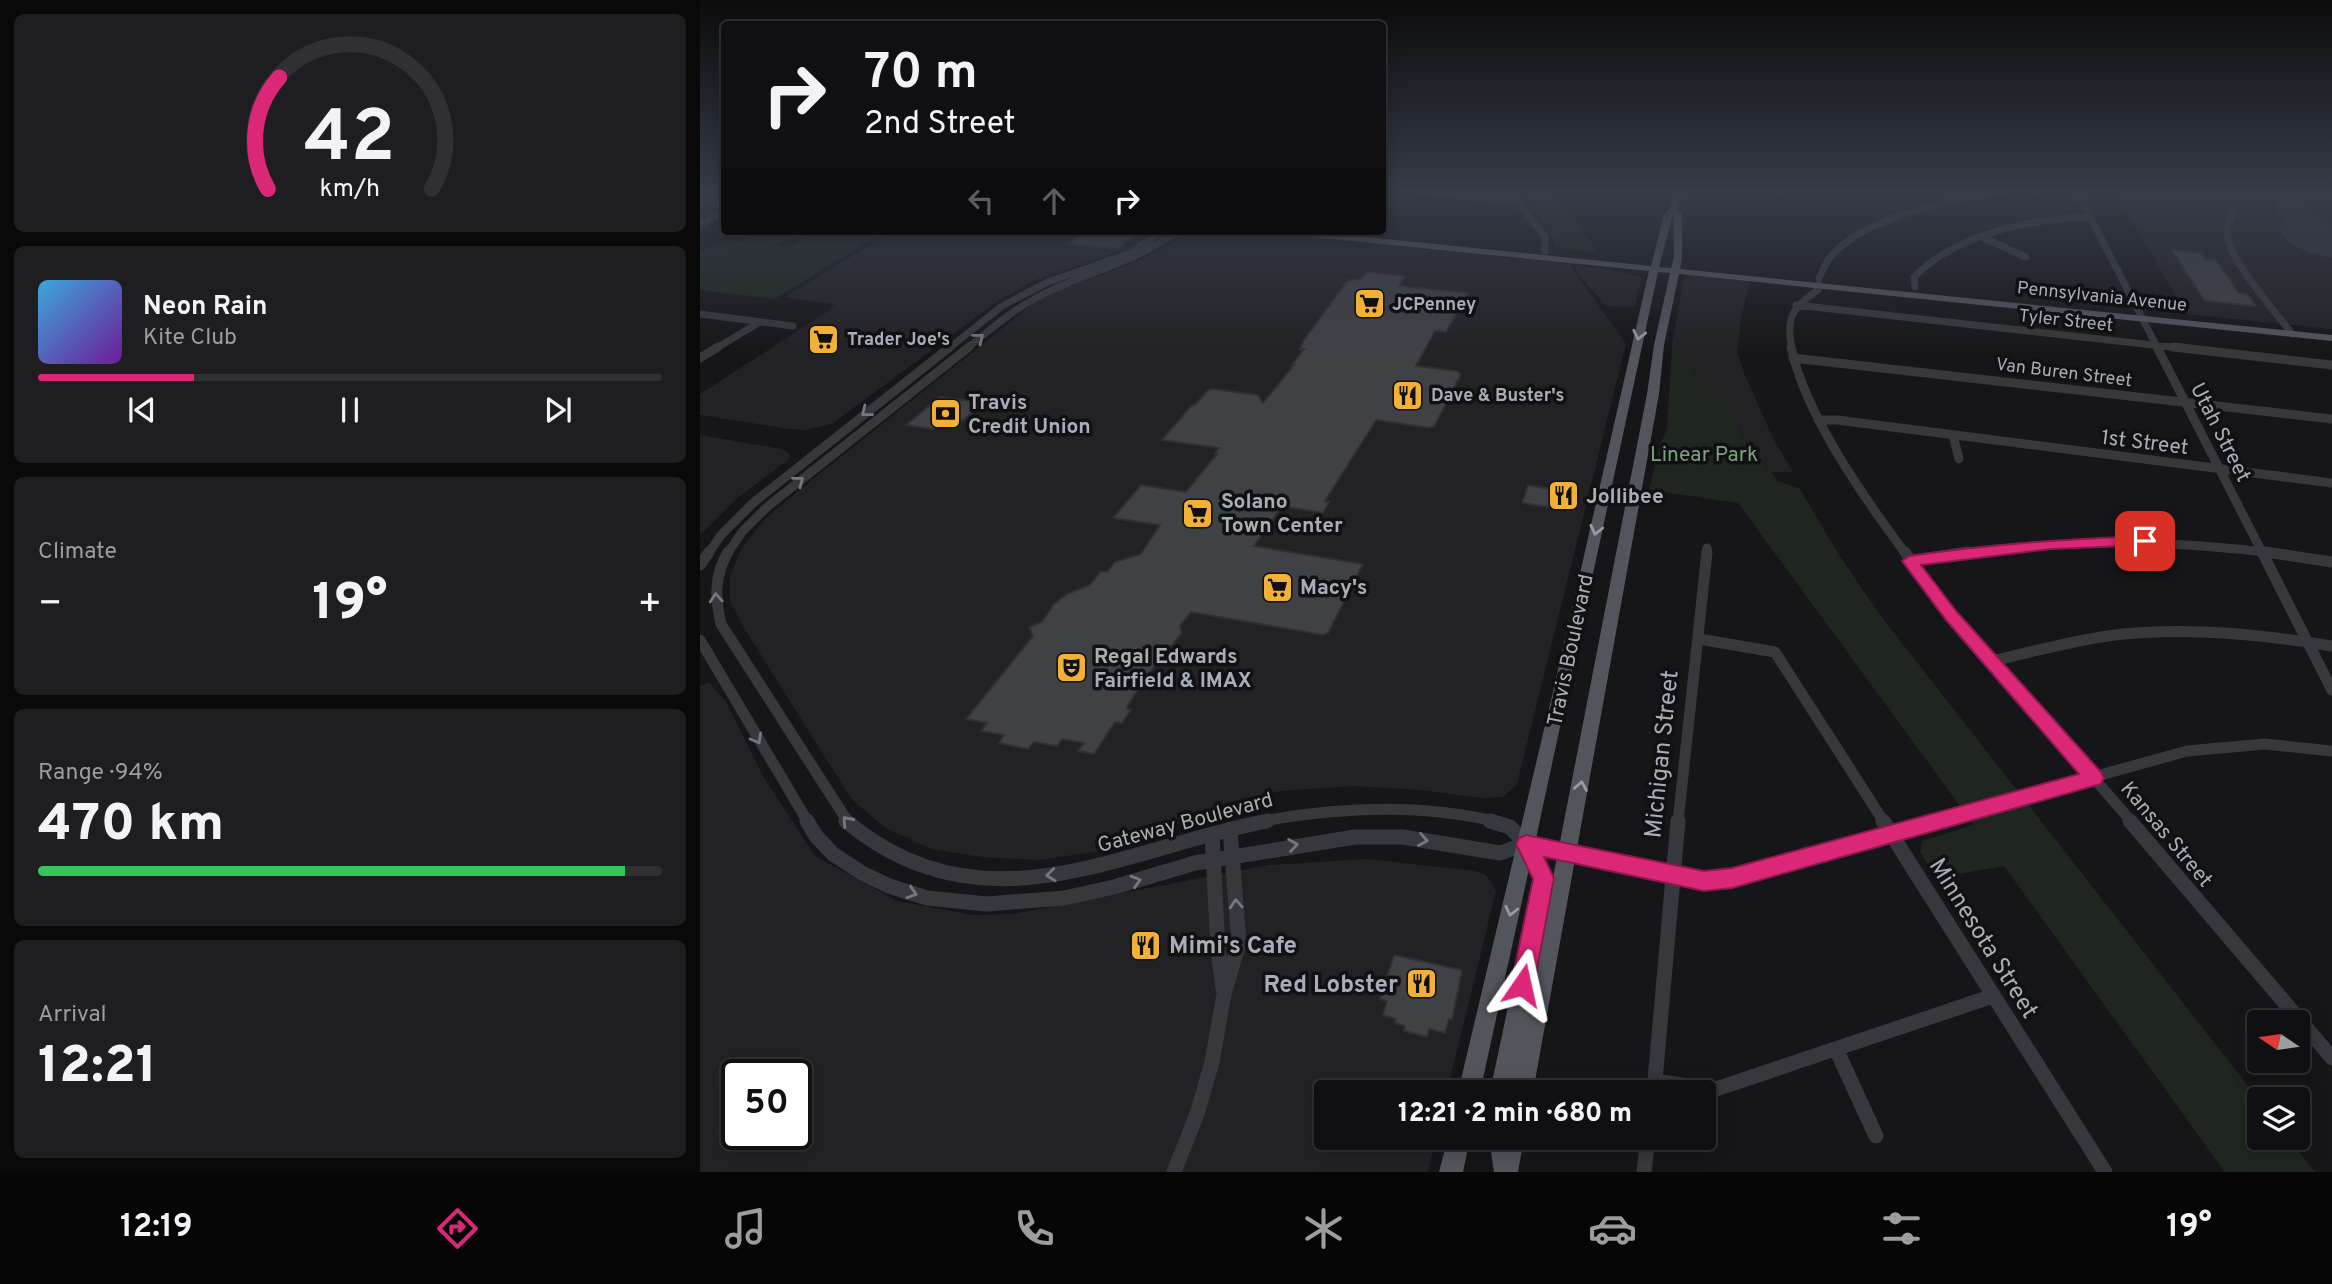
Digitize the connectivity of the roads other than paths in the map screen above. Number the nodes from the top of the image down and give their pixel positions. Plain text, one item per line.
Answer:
1 (1141, 246) edge
2 (1157, 246) edge
3 (1460, 246) edge
4 (1482, 246) edge
5 (1545, 246) edge
6 (1660, 246) edge
7 (1676, 246) edge
8 (1846, 246) edge
9 (1963, 246) edge
10 (2001, 246) edge
11 (2105, 246) edge
12 (2230, 246) edge
13 (1545, 251) junction
14 (2026, 257) dead end
15 (1655, 265) junction
16 (1675, 266) junction
17 (1819, 281) junction
18 (1915, 287) junction
19 (1796, 305) junction
20 (700, 314) edge
21 (2140, 314) junction
22 (760, 322) junction
23 (793, 326) dead end
24 (2290, 330) junction
25 (2332, 330) edge
26 (2332, 338) edge
27 (2156, 346) junction
28 (700, 358) edge
29 (1793, 358) junction
30 (2332, 365) edge
31 (2184, 402) junction
32 (2332, 419) edge
33 (1818, 420) junction
34 (1953, 435) junction
35 (1959, 459) dead end
36 (2219, 469) junction
37 (2332, 483) edge
38 (1707, 548) dead end
39 (2262, 552) junction
40 (1909, 561) junction
41 (2332, 562) edge
42 (700, 565) edge
43 (1699, 639) junction
44 (700, 640) edge
45 (2308, 642) junction
46 (2332, 646) edge
47 (1992, 661) junction
48 (2332, 690) edge
49 (2332, 751) edge
50 (2094, 778) junction
51 (1230, 829) junction
52 (1212, 834) junction
53 (1891, 834) junction
54 (1526, 844) junction
55 (1568, 853) junction
56 (1232, 855) junction
57 (1214, 860) junction
58 (1672, 875) junction
59 (1224, 995) junction
60 (1993, 996) junction
61 (1836, 1049) junction
62 (2332, 1058) edge
63 (1472, 1080) edge
64 (1503, 1080) edge
65 (1524, 1080) edge
66 (1655, 1080) edge
67 (1716, 1089) edge
68 (1876, 1136) dead end
69 (1456, 1150) edge
70 (1502, 1150) edge
71 (1511, 1150) edge
72 (1647, 1150) edge
73 (1174, 1172) edge
74 (1451, 1172) edge
75 (1506, 1172) edge
76 (1644, 1172) edge
77 (2105, 1172) edge

1 -> 42 street
52 -> 2 street, Gateway Boulevard
3 - 15 main road, Pennsylvania Avenue
4 - 13 main road, Pennsylvania Avenue
5 - 13 street
6 - 15 main road, Travis Boulevard
7 - 16 main road, Travis Boulevard
8 - 17 street
9 - 18 street
10 - 14 street
11 - 21 street, Utah Street
12 - 24 street
13 - 15 main road, Pennsylvania Avenue
15 - 16 main road, Pennsylvania Avenue
15 -> 54 main road, Travis Boulevard
16 - 17 main road, Pennsylvania Avenue
55 -> 16 main road, Travis Boulevard
17 - 18 main road, Pennsylvania Avenue
17 - 19 street
17 - 21 main road, Pennsylvania Avenue
18 - 21 main road, Pennsylvania Avenue
19 - 27 street, Tyler Street
19 - 29 street, Kansas Street
20 - 22 street
21 - 24 main road, Pennsylvania Avenue
21 - 27 street, Utah Street
22 - 23 street
22 - 28 street
24 - 25 main road, Pennsylvania Avenue
24 - 26 main road, Pennsylvania Avenue
27 - 30 street, Tyler Street
27 - 31 street, Utah Street
29 - 31 street, Van Buren Street
29 - 33 street, Kansas Street
31 - 32 street, Van Buren Street
31 - 36 street, Utah Street
33 - 34 street, 1st Street
33 - 40 street, Kansas Street
34 - 35 street
34 - 36 street, 1st Street
36 - 37 street, 1st Street
36 - 39 street, Utah Street
38 - 43 street, Michigan Street
39 - 40 street
39 - 41 street
39 - 45 street, Utah Street
40 - 47 street, Kansas Street
43 - 53 street, Minnesota Street
43 - 58 street, Michigan Street
44 -> 57 street, Gateway Boulevard
45 - 46 street
45 - 47 street
45 - 48 street, Utah Street
47 - 50 street, Kansas Street
49 - 50 street
50 - 53 street
50 - 62 street, Kansas Street
51 - 52 street, Gateway Boulevard
51 - 54 street, Gateway Boulevard
51 - 56 street
52 - 57 street
53 - 58 street
53 - 60 street, Minnesota Street
54 - 55 street
56 -> 54 street, Gateway Boulevard
54 -> 63 main road, Travis Boulevard
54 - 64 main road
55 - 58 street
55 - 65 main road, Travis Boulevard
56 - 57 street, Gateway Boulevard
59 -> 56 street
57 - 59 street
58 - 66 street, Michigan Street
59 - 73 street
60 - 61 street
60 - 77 street, Minnesota Street
61 - 67 street
61 - 68 street
69 - 74 main road
70 - 75 main road
71 - 75 main road
72 - 76 street

